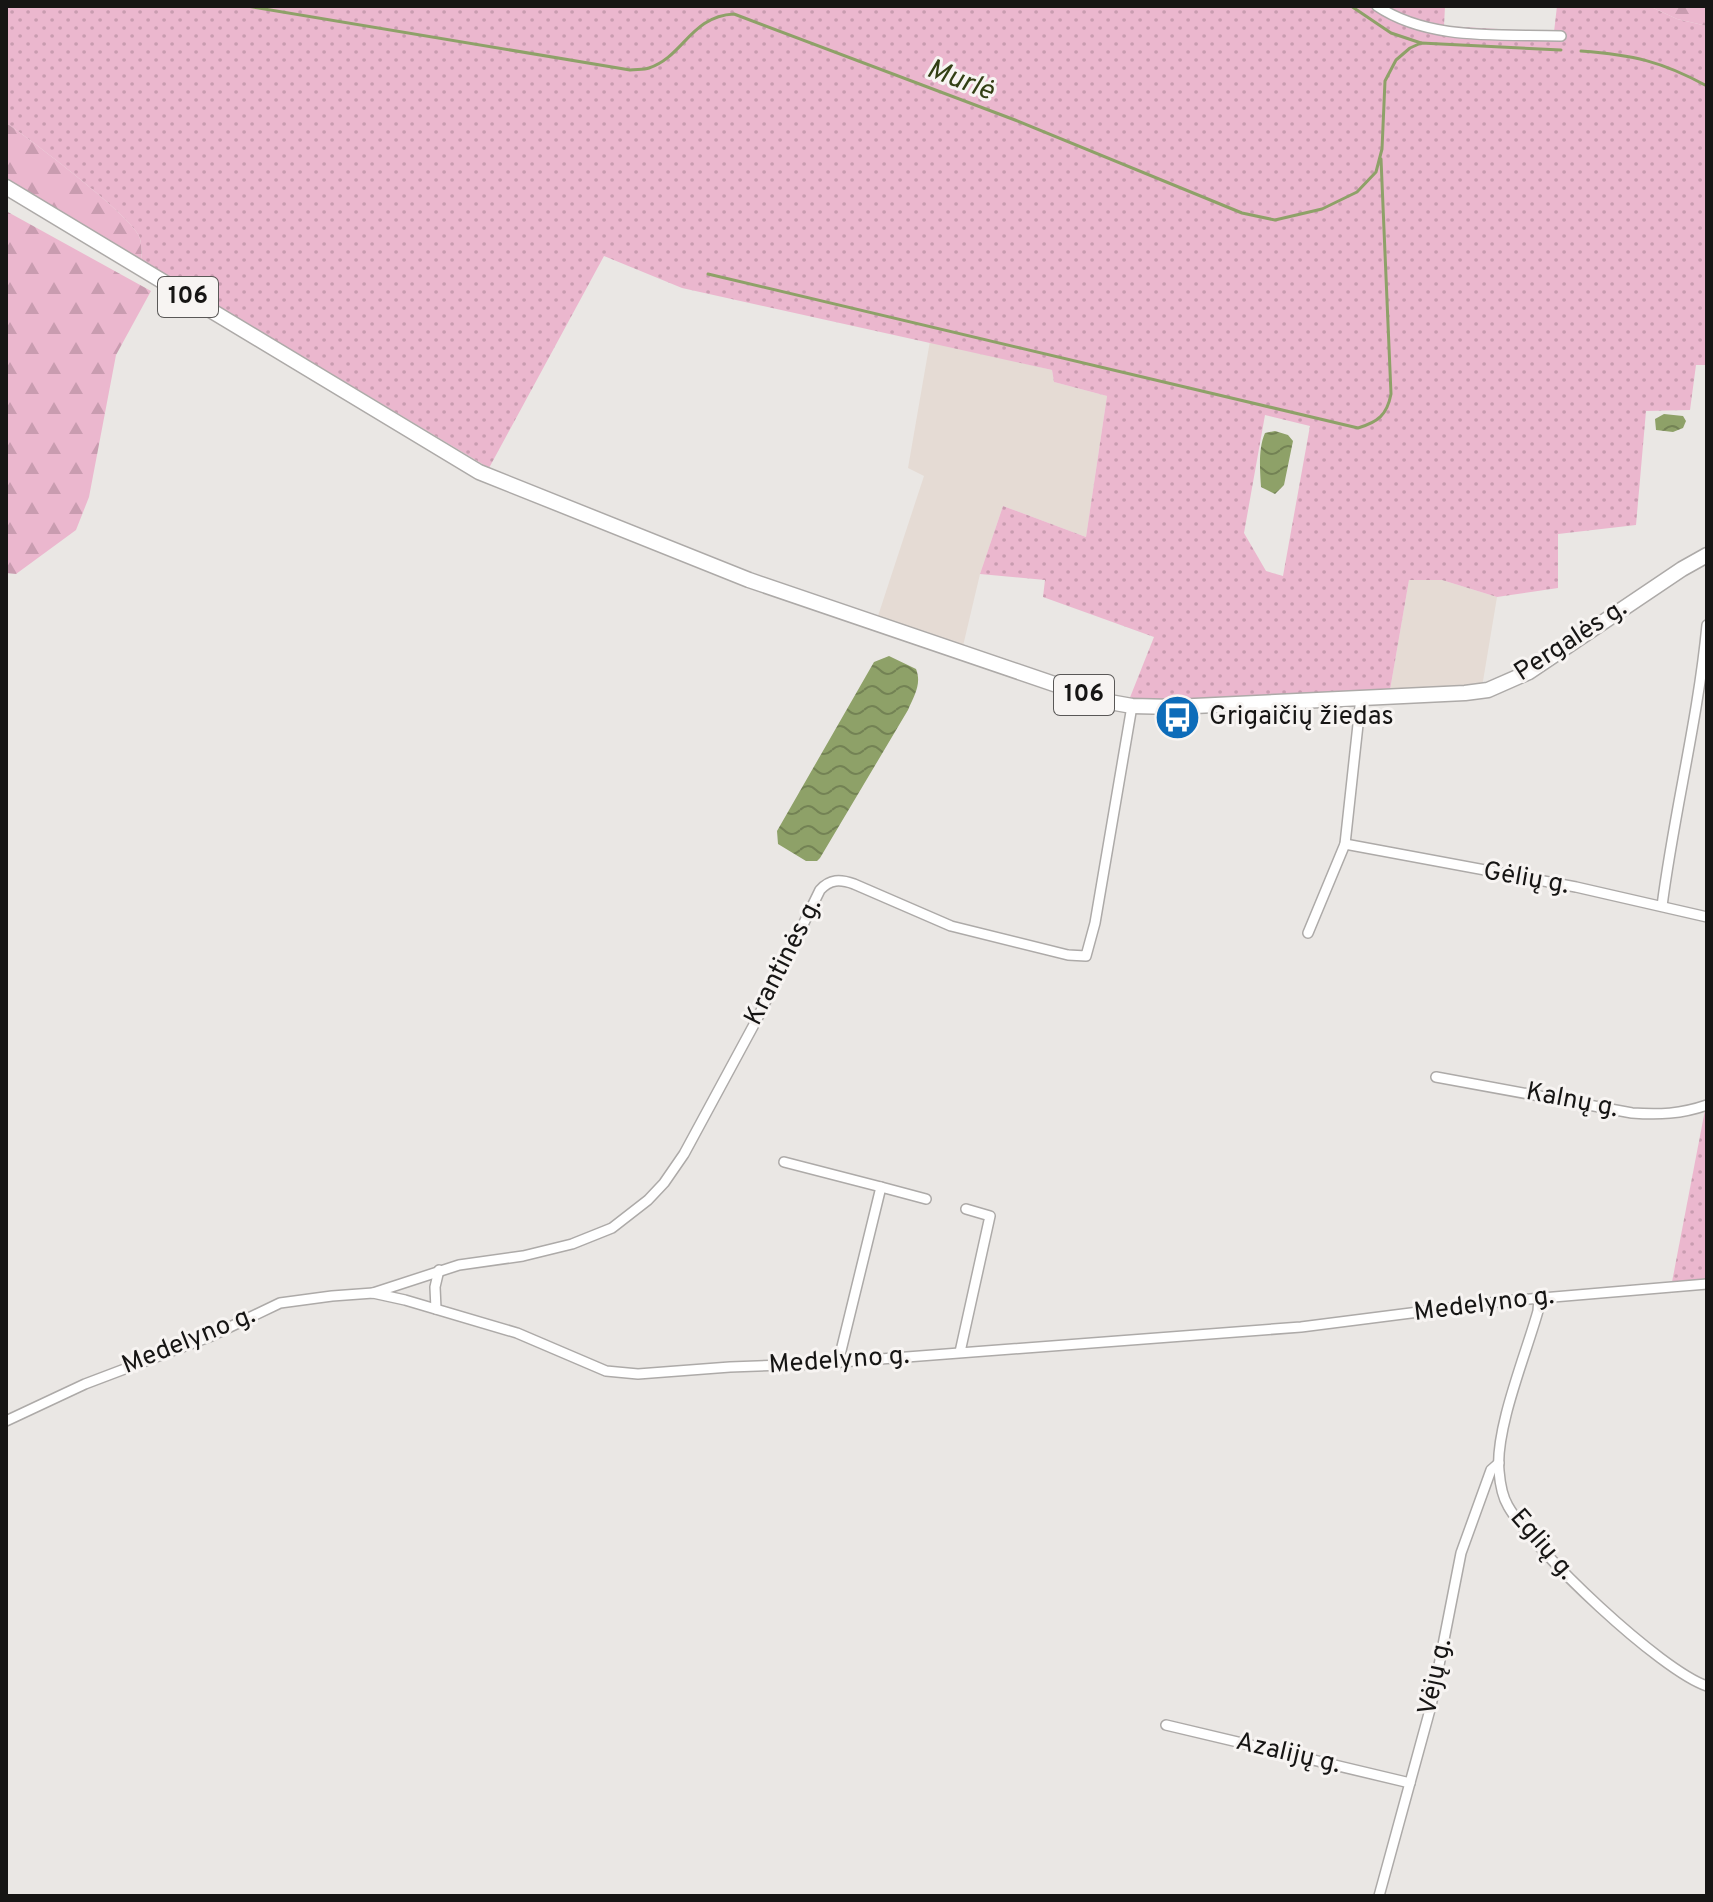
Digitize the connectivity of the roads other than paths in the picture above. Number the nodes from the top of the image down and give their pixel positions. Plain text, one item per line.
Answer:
1 (1377, 6) edge
2 (1561, 36) dead end
3 (6, 187) edge
4 (1707, 558) edge
5 (1707, 625) edge
6 (1361, 697) junction
7 (1132, 706) junction
8 (1345, 844) junction
9 (1662, 906) junction
10 (1707, 917) edge
11 (1308, 933) dead end
12 (1436, 1077) dead end
13 (1707, 1105) edge
14 (784, 1162) dead end
15 (881, 1187) junction
16 (926, 1199) dead end
17 (966, 1209) dead end
18 (439, 1270) junction
19 (1707, 1284) edge
20 (373, 1293) junction
21 (1539, 1298) junction
22 (436, 1309) junction
23 (960, 1352) junction
24 (838, 1363) junction
25 (6, 1421) edge
26 (1499, 1463) junction
27 (1707, 1686) edge
28 (1166, 1725) dead end
29 (1410, 1783) junction
30 (1379, 1896) edge

1 - 2 street
3 - 7 main road, Pergalės g. / 106
4 - 6 main road, Pergalės g. / 106
5 - 9 street
6 - 7 main road, Pergalės g. / 106
6 - 8 street
7 - 18 street, Krantinės g.
8 - 9 street, Gėlių g.
8 - 11 street
9 - 10 street, Gėlių g.
12 - 13 street, Kalnų g.
14 - 15 street
15 - 16 street
15 - 24 street
17 - 23 street
18 - 20 street, Krantinės g.
18 - 22 street
19 - 21 street, Medelyno g.
20 - 22 street, Medelyno g.
20 - 25 street, Medelyno g.
21 - 23 street, Medelyno g.
21 - 26 street, Eglių g.
22 - 24 street, Medelyno g.
23 - 24 street, Medelyno g.
26 - 27 street, Eglių g.
26 - 29 street, Vėjų g.
28 - 29 street, Azalijų g.
29 - 30 street, Vėjų g.

